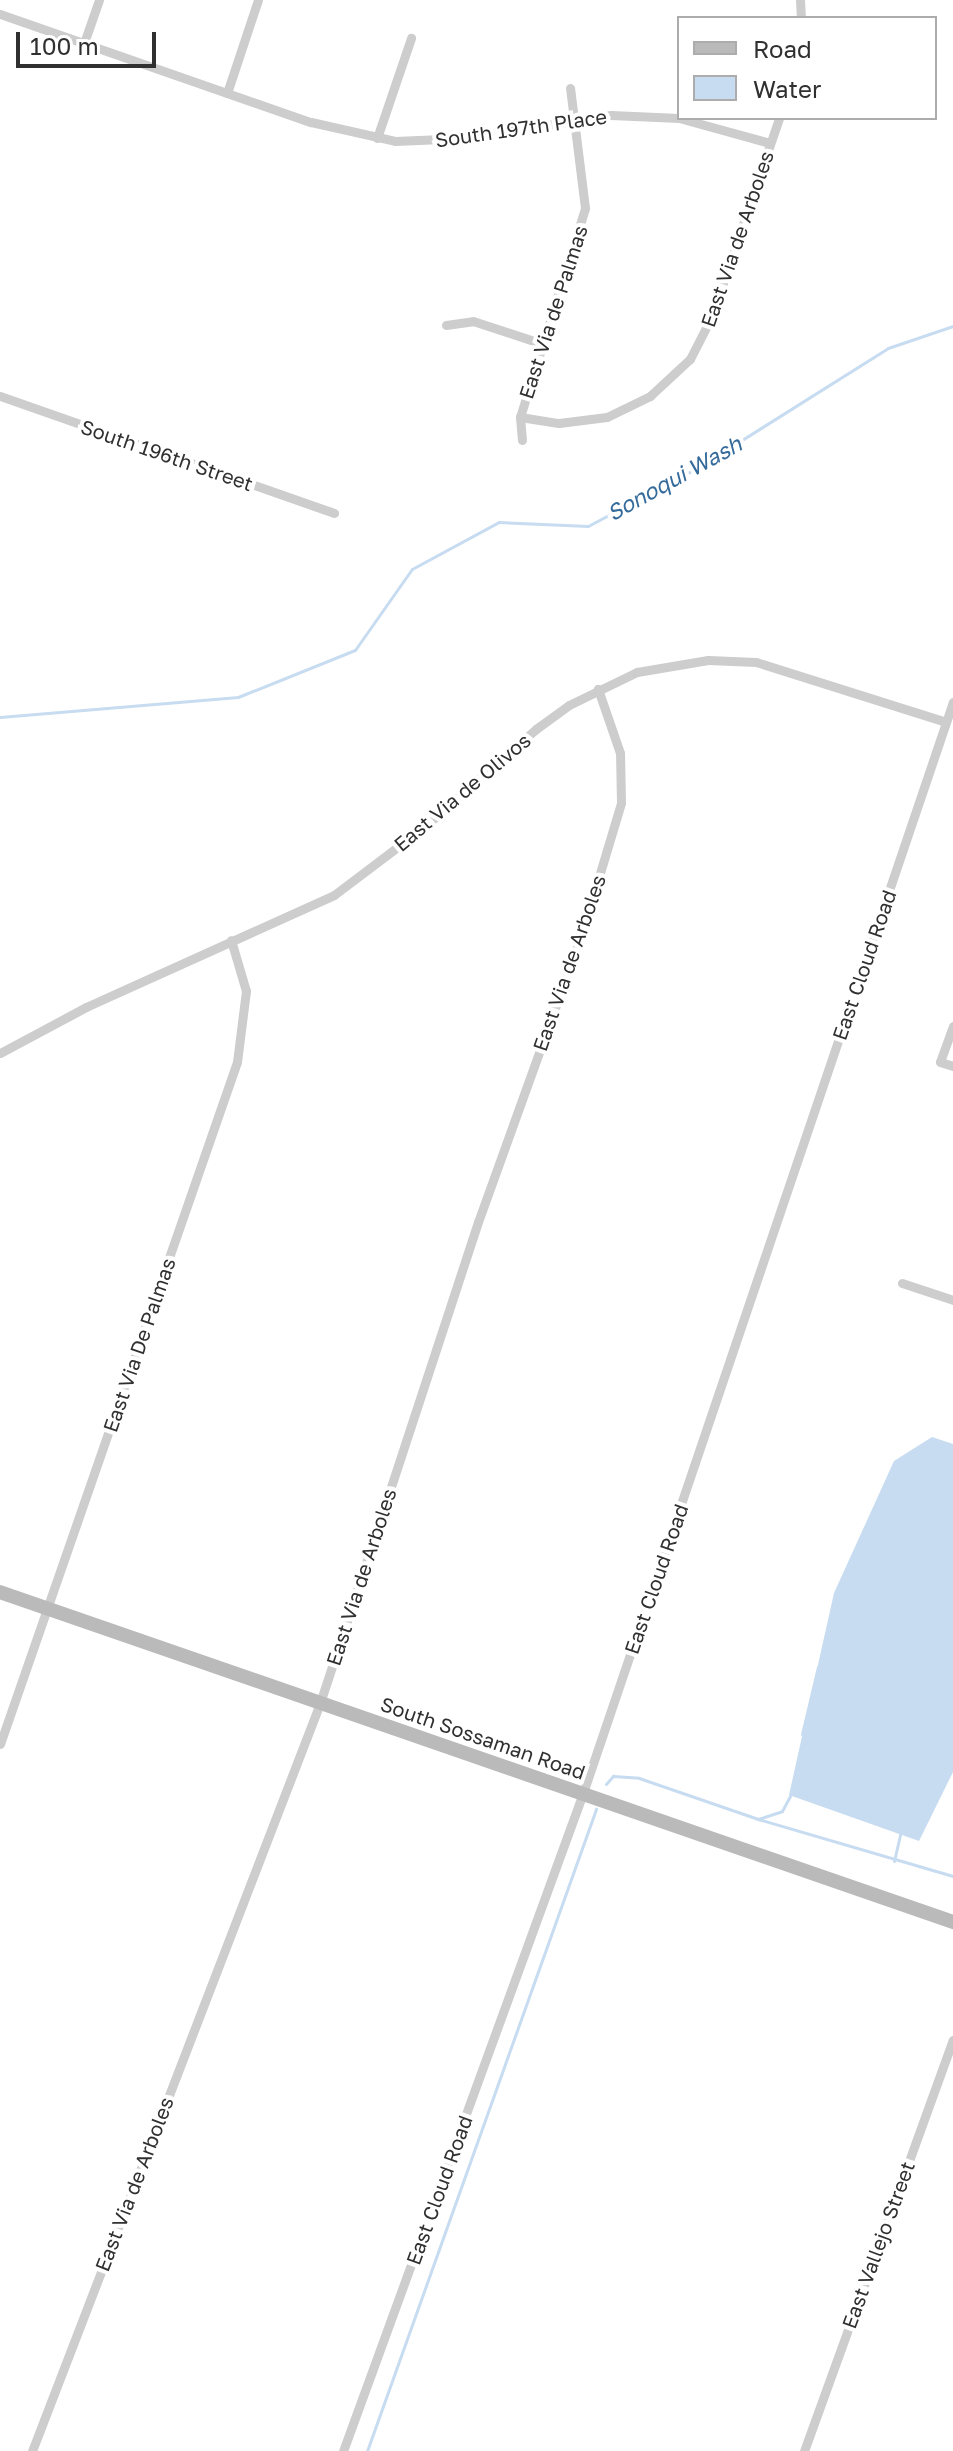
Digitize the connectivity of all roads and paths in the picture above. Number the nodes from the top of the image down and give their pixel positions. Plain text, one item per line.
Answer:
1 (99, 0) edge
2 (258, 0) edge
3 (0, 14) edge
4 (411, 38) dead end
5 (84, 43) junction
6 (570, 88) dead end
7 (227, 93) junction
8 (677, 118) edge
9 (576, 119) junction
10 (686, 120) edge
11 (778, 120) edge
12 (377, 138) junction
13 (770, 143) junction
14 (446, 325) dead end
15 (543, 344) junction
16 (0, 396) edge
17 (520, 417) junction
18 (522, 440) dead end
19 (334, 513) dead end
20 (598, 689) junction
21 (953, 702) edge
22 (946, 722) junction
23 (231, 940) junction
24 (953, 1026) edge
25 (0, 1053) edge
26 (953, 1066) edge
27 (902, 1283) dead end
28 (953, 1300) edge
29 (0, 1592) edge
30 (49, 1609) junction
31 (320, 1703) junction
32 (0, 1744) edge
33 (583, 1793) junction
34 (953, 1922) edge
35 (953, 2040) edge
36 (32, 2451) edge
37 (343, 2451) edge
38 (804, 2451) edge

1 - 5 street
2 - 7 street
3 - 5 street, South 197th Place
4 - 12 street
5 - 7 street, South 197th Place
6 - 9 street, East Via de Palmas
7 - 12 street, South 197th Place
8 - 9 street, South 197th Place
9 - 12 street, South 197th Place
9 - 15 street, East Via de Palmas
10 - 13 street, South 197th Place
11 - 13 street, East Via de Arboles
13 - 17 street, East Via de Arboles
14 - 15 street
15 - 17 street, East Via de Palmas
16 - 19 street, South 196th Street
17 - 18 street, East Via de Palmas
20 - 22 street, East Via de Olivos
20 - 23 street, East Via de Olivos
20 - 31 street, East Via de Arboles
21 - 22 street, East Cloud Road
22 - 33 street, East Cloud Road
23 - 25 street, East Via de Olivos
23 - 30 street, East Via De Palmas
24 - 26 street
27 - 28 street
29 - 30 main road, South Sossaman Road
30 - 31 main road, South Sossaman Road
30 - 32 street, East Via De Palmas
31 - 33 main road, South Sossaman Road
31 - 36 street, East Via de Arboles
33 - 34 main road, South Sossaman Road
33 - 37 street, East Cloud Road
35 - 38 street, East Vallejo Street

